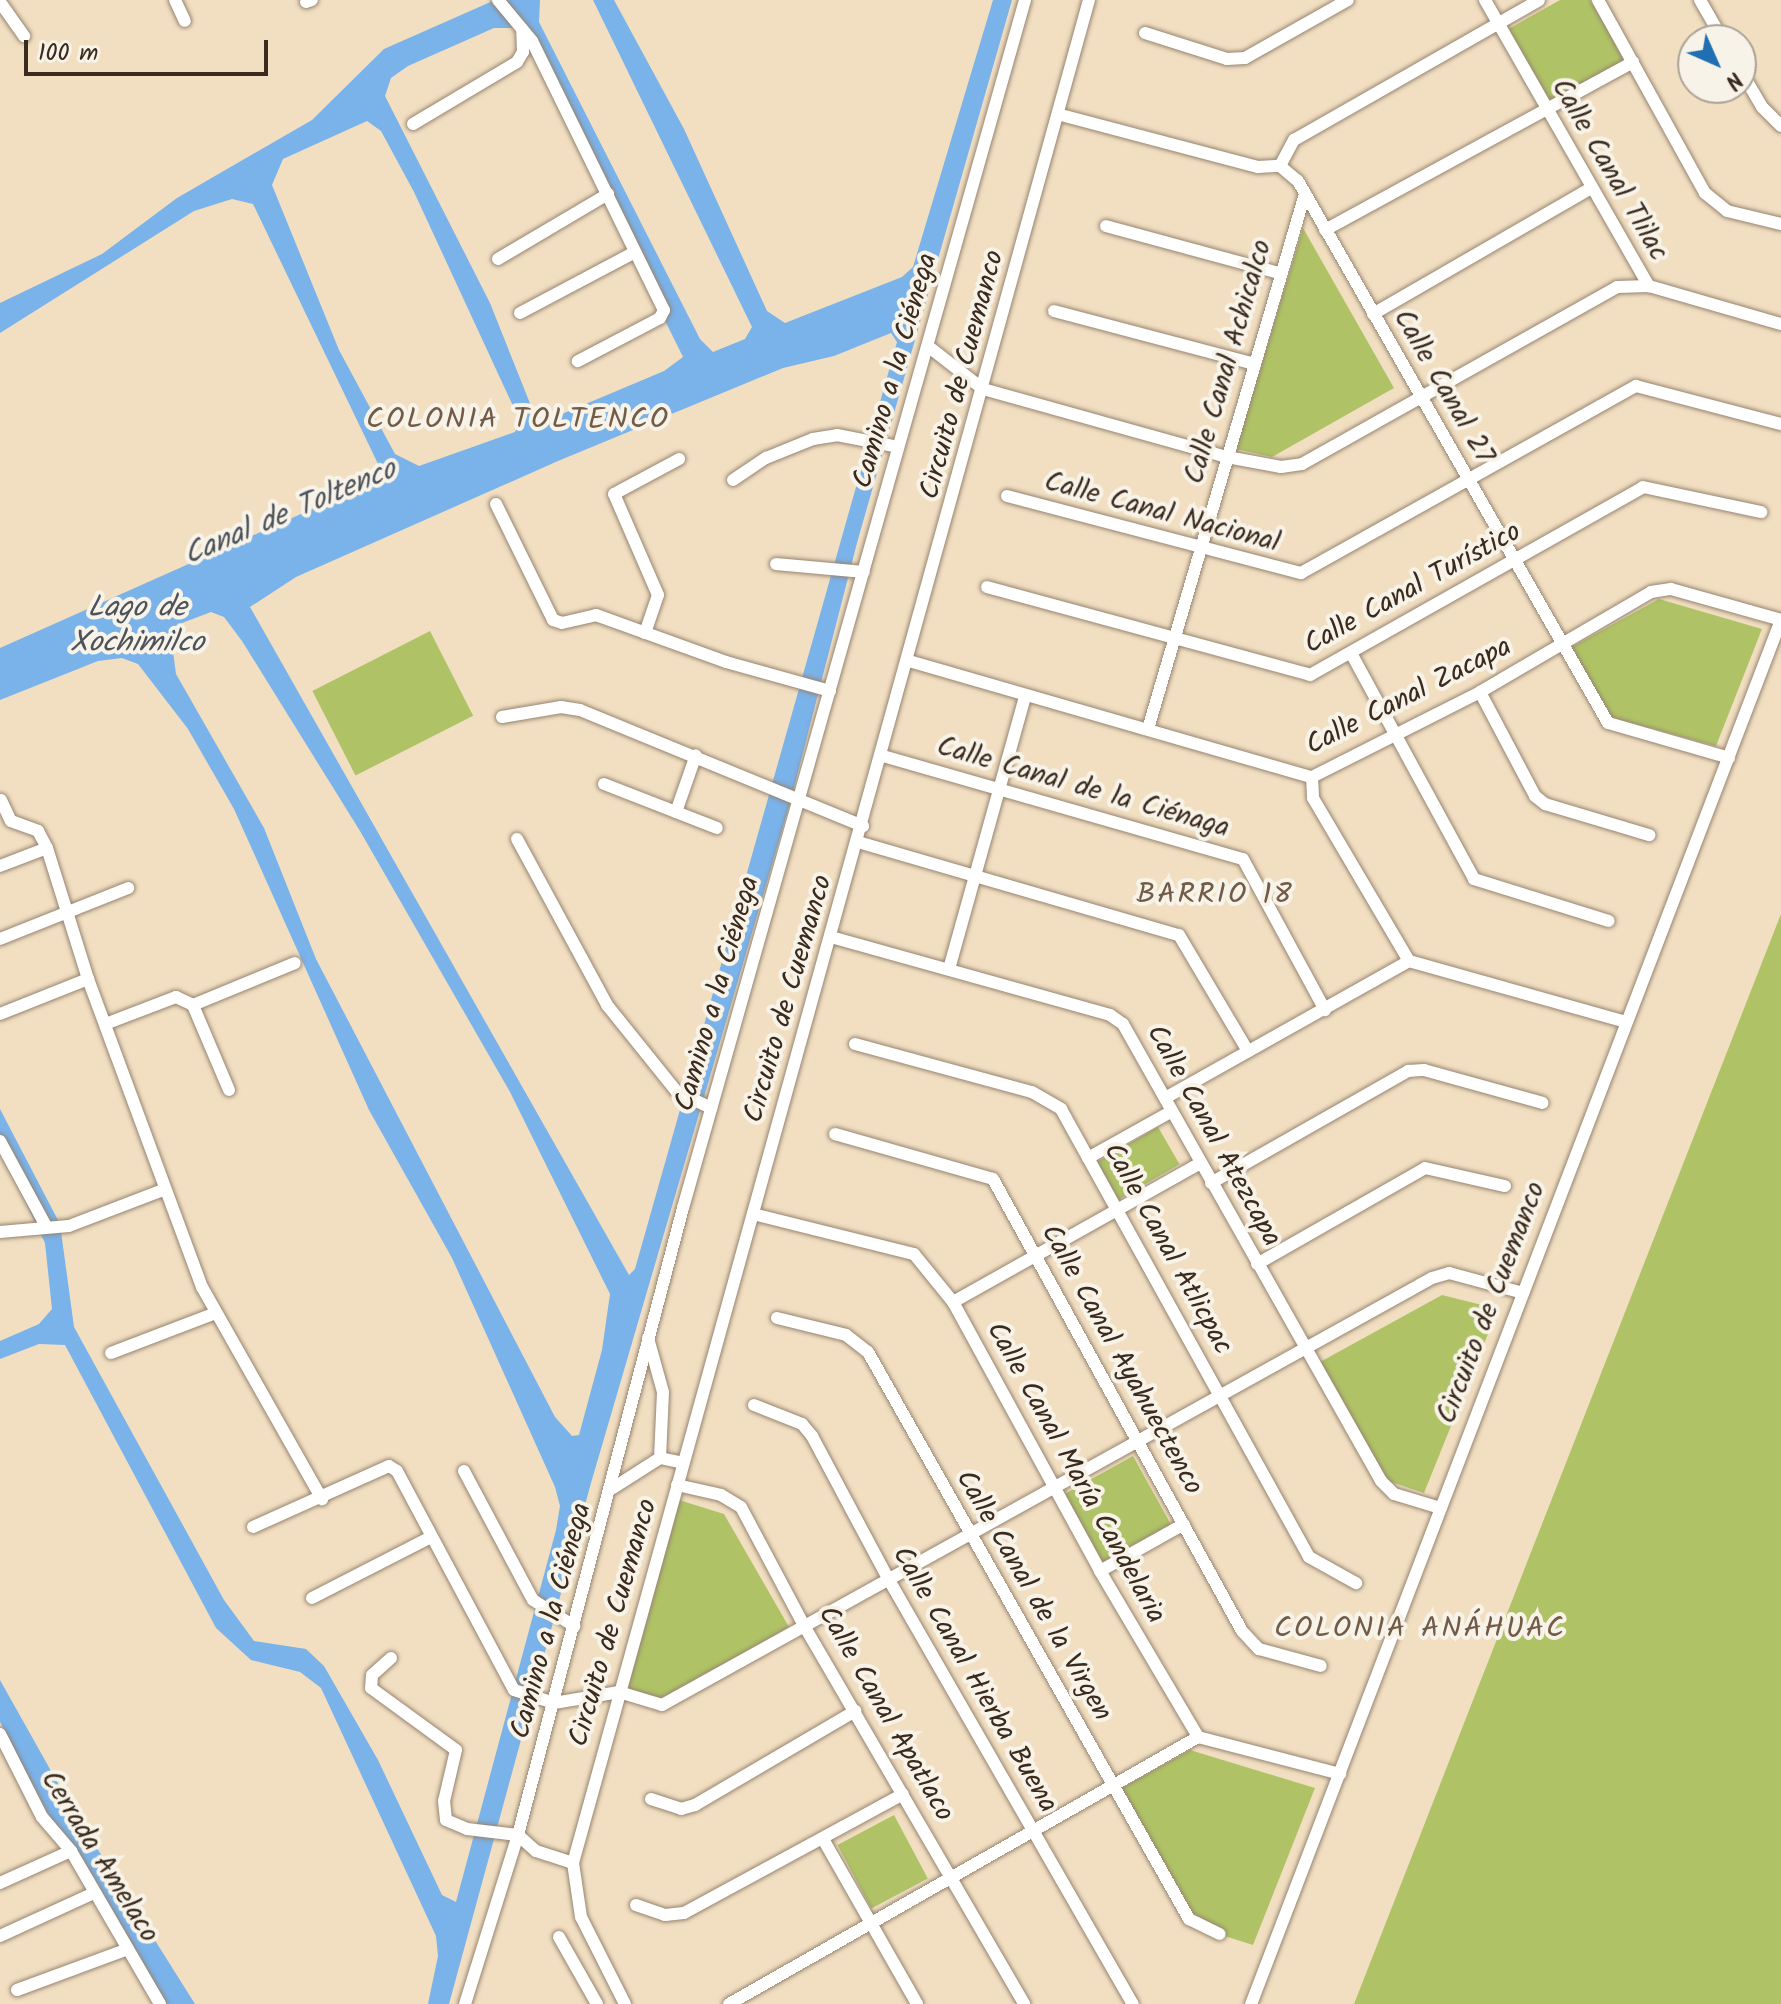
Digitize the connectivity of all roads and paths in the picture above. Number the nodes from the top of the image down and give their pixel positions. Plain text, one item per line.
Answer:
1 (175, 0) edge
2 (498, 0) edge
3 (1025, 0) edge
4 (1089, 0) edge
5 (1348, 0) edge
6 (1485, 0) edge
7 (1539, 0) edge
8 (1598, 0) edge
9 (1700, 0) edge
10 (0, 2) edge
11 (185, 21) dead end
12 (1498, 24) junction
13 (1714, 24) edge
14 (521, 28) junction
15 (1145, 33) dead end
16 (24, 36) dead end
17 (1633, 62) junction
18 (1757, 98) edge
19 (1545, 109) junction
20 (1061, 115) junction
21 (413, 124) dead end
22 (1781, 126) edge
23 (1280, 166) junction
24 (1591, 188) junction
25 (608, 194) junction
26 (1305, 194) junction
27 (1781, 224) edge
28 (1106, 226) dead end
29 (1325, 230) junction
30 (635, 252) junction
31 (498, 259) dead end
32 (1279, 273) junction
33 (1649, 286) junction
34 (1054, 311) dead end
35 (520, 313) dead end
36 (1373, 314) junction
37 (1781, 324) edge
38 (929, 347) junction
39 (578, 361) dead end
40 (1254, 364) junction
41 (983, 389) junction
42 (1420, 396) junction
43 (1781, 424) edge
44 (894, 446) junction
45 (1227, 457) junction
46 (679, 459) dead end
47 (733, 480) dead end
48 (1468, 480) junction
49 (1007, 496) dead end
50 (496, 504) dead end
51 (1761, 512) dead end
52 (1200, 546) junction
53 (1514, 562) junction
54 (776, 564) dead end
55 (859, 572) junction
56 (987, 587) dead end
57 (1781, 620) edge
58 (645, 633) junction
59 (1179, 636) junction
60 (1560, 643) junction
61 (1352, 655) junction
62 (909, 661) junction
63 (829, 691) junction
64 (1480, 692) junction
65 (1025, 696) junction
66 (502, 717) dead end
67 (1148, 729) junction
68 (1397, 736) junction
69 (696, 755) junction
70 (883, 756) junction
71 (1729, 758) junction
72 (1312, 777) junction
73 (604, 784) dead end
74 (1002, 789) junction
75 (795, 797) junction
76 (1, 800) edge
77 (676, 812) junction
78 (863, 826) junction
79 (717, 828) dead end
80 (1649, 835) dead end
81 (517, 839) dead end
82 (858, 842) junction
83 (47, 848) junction
84 (0, 866) edge
85 (977, 878) junction
86 (128, 888) dead end
87 (66, 911) junction
88 (1609, 921) dead end
89 (831, 937) junction
90 (0, 939) edge
91 (1409, 961) junction
92 (295, 963) dead end
93 (949, 969) junction
94 (88, 979) junction
95 (193, 1005) junction
96 (1325, 1010) junction
97 (0, 1014) edge
98 (1626, 1022) junction
99 (108, 1023) junction
100 (855, 1044) dead end
101 (1248, 1051) junction
102 (229, 1090) dead end
103 (1165, 1098) junction
104 (1543, 1103) dead end
105 (709, 1107) junction
106 (1172, 1111) junction
107 (835, 1134) dead end
108 (0, 1141) edge
109 (1088, 1158) junction
110 (1201, 1163) junction
111 (1211, 1183) junction
112 (1505, 1186) dead end
113 (163, 1190) junction
114 (1117, 1211) junction
115 (753, 1214) junction
116 (44, 1226) junction
117 (0, 1232) edge
118 (1038, 1256) junction
119 (1257, 1264) junction
120 (1523, 1293) junction
121 (953, 1302) junction
122 (216, 1313) junction
123 (777, 1318) dead end
124 (648, 1338) junction
125 (1303, 1346) junction
126 (111, 1353) dead end
127 (1221, 1395) junction
128 (754, 1405) dead end
129 (1139, 1442) junction
130 (660, 1458) junction
131 (683, 1463) junction
132 (464, 1471) dead end
133 (677, 1485) junction
134 (613, 1488) junction
135 (1056, 1489) junction
136 (322, 1499) junction
137 (1437, 1507) junction
138 (1184, 1524) junction
139 (253, 1527) dead end
140 (969, 1536) junction
141 (431, 1537) junction
142 (1100, 1571) junction
143 (889, 1580) junction
144 (1356, 1583) dead end
145 (312, 1598) dead end
146 (571, 1624) junction
147 (806, 1629) junction
148 (391, 1658) dead end
149 (1321, 1666) dead end
150 (619, 1692) junction
151 (550, 1703) junction
152 (855, 1711) junction
153 (0, 1734) edge
154 (1198, 1737) junction
155 (1340, 1774) junction
156 (1114, 1785) junction
157 (903, 1794) junction
158 (651, 1799) dead end
159 (1032, 1831) junction
160 (514, 1836) junction
161 (823, 1839) junction
162 (71, 1851) junction
163 (573, 1863) junction
164 (952, 1876) junction
165 (0, 1883) edge
166 (94, 1893) junction
167 (636, 1905) dead end
168 (873, 1924) junction
169 (1220, 1934) dead end
170 (0, 1936) edge
171 (559, 1937) dead end
172 (128, 1949) junction
173 (17, 1990) dead end
174 (160, 2004) edge
175 (465, 2004) edge
176 (597, 2004) edge
177 (625, 2004) edge
178 (729, 2004) edge
179 (917, 2004) edge
180 (1024, 2004) edge
181 (1133, 2004) edge
182 (1251, 2004) edge

1 - 11 street
2 - 14 street
3 - 38 street, Camino a la Ciénega
4 - 20 street, Circuito de Cuemanco
5 - 15 street
6 - 12 street, Calle Canal Tlilac
7 - 12 street
8 - 17 street
9 - 13 street
10 - 16 street
12 - 19 street, Calle Canal Tlilac
12 - 23 street
14 - 21 street
14 - 25 street
17 - 19 street
17 - 27 street
18 - 22 street
19 - 24 street, Calle Canal Tlilac
19 - 29 street
20 - 23 street
20 - 41 street, Circuito de Cuemanco
23 - 26 street, Calle Canal 27
24 - 33 street, Calle Canal Tlilac
24 - 36 street
25 - 30 street
25 - 31 street
26 - 29 street, Calle Canal 27
26 - 32 street, Calle Canal Achicalco
28 - 32 street
29 - 36 street, Calle Canal 27
30 - 35 street
30 - 39 street
32 - 40 street, Calle Canal Achicalco
33 - 37 street, Calle Canal Tlilac
33 - 42 street
34 - 40 street
36 - 42 street, Calle Canal 27
38 - 41 street
38 - 44 street, Camino a la Ciénega
40 - 45 street, Calle Canal Achicalco
41 - 45 street
41 - 62 street, Circuito de Cuemanco
42 - 45 street
42 - 48 street, Calle Canal 27
43 - 48 street, Calle Canal Nacional
44 - 47 street
44 - 55 street, Camino a la Ciénega
45 - 52 street, Calle Canal Achicalco
46 - 58 street
48 - 52 street, Calle Canal Nacional
48 - 53 street, Calle Canal 27
49 - 52 street, Calle Canal Nacional
50 - 58 street
51 - 53 street, Calle Canal Turístico
52 - 59 street, Calle Canal Achicalco
53 - 60 street, Calle Canal 27
53 - 61 street, Calle Canal Turístico
54 - 55 street
55 - 63 street, Camino a la Ciénega
56 - 59 street, Calle Canal Turístico
57 - 60 street, Calle Canal Zacapa
57 - 71 street, Circuito de Cuemanco
58 - 63 street
59 - 61 street, Calle Canal Turístico
59 - 67 street, Calle Canal Achicalco
60 - 64 street, Calle Canal Zacapa
60 - 71 street, Calle Canal 27
61 - 68 street
62 - 65 street, Calle Canal Zacapa
62 - 70 street, Circuito de Cuemanco
63 - 75 street, Camino a la Ciénega
64 - 68 street, Calle Canal Zacapa
64 - 80 street
65 - 67 street, Calle Canal Zacapa
65 - 74 street
66 - 69 street
67 - 72 street, Calle Canal Zacapa
68 - 72 street, Calle Canal Zacapa
68 - 88 street
69 - 75 street
69 - 77 street
70 - 74 street, Calle Canal de la Ciénaga
70 - 78 street, Circuito de Cuemanco
71 - 98 street, Circuito de Cuemanco
72 - 91 street
73 - 77 street
74 - 85 street
74 - 96 street, Calle Canal de la Ciénaga
75 - 78 street
75 - 105 street, Camino a la Ciénega
76 - 83 street
77 - 79 street
78 - 82 street, Circuito de Cuemanco
81 - 105 street
82 - 85 street
82 - 89 street, Circuito de Cuemanco
83 - 84 street
83 - 87 street
85 - 93 street
85 - 101 street
86 - 87 street
87 - 90 street
87 - 94 street
89 - 93 street, Calle Canal Atezcapa
89 - 115 street, Circuito de Cuemanco
91 - 96 street
91 - 98 street
92 - 95 street
93 - 103 street, Calle Canal Atezcapa
94 - 97 street
94 - 99 street
95 - 99 street
95 - 102 street
96 - 101 street
98 - 120 street, Circuito de Cuemanco
99 - 113 street
100 - 109 street, Calle Canal Atlicpac
101 - 103 street
103 - 106 street, Calle Canal Atezcapa
104 - 111 street
105 - 124 street, Camino a la Ciénega
106 - 109 street
106 - 110 street, Calle Canal Atezcapa
107 - 118 street, Calle Canal Ayahuectenco
108 - 116 street
109 - 114 street, Calle Canal Atlicpac
110 - 111 street, Calle Canal Atezcapa
110 - 114 street
111 - 119 street, Calle Canal Atezcapa
112 - 119 street
113 - 116 street
113 - 122 street
114 - 118 street
114 - 127 street, Calle Canal Atlicpac
115 - 121 street, Calle Canal María Candelaria
115 - 131 street, Circuito de Cuemanco
116 - 117 street
118 - 121 street
118 - 129 street, Calle Canal Ayahuectenco
119 - 125 street, Calle Canal Atezcapa
120 - 125 street
120 - 137 street, Circuito de Cuemanco
121 - 135 street, Calle Canal María Candelaria
122 - 126 street
122 - 136 street
123 - 140 street, Calle Canal de la Virgen
124 - 130 street
124 - 134 street, Camino a la Ciénega
125 - 127 street
125 - 137 street, Calle Canal Atezcapa
127 - 129 street
127 - 144 street, Calle Canal Atlicpac
128 - 143 street, Calle Canal Hierba Buena
129 - 135 street
129 - 138 street, Calle Canal Ayahuectenco
130 - 131 street
130 - 134 street
131 - 133 street, Circuito de Cuemanco
132 - 146 street
133 - 147 street, Calle Canal Apatlaco
133 - 150 street, Circuito de Cuemanco
134 - 146 street, Camino a la Ciénega
135 - 140 street
135 - 142 street, Calle Canal María Candelaria
136 - 139 street
136 - 141 street
137 - 155 street, Circuito de Cuemanco
138 - 142 street
138 - 149 street, Calle Canal Ayahuectenco
140 - 143 street
140 - 156 street, Calle Canal de la Virgen
141 - 145 street
141 - 151 street
142 - 154 street, Calle Canal María Candelaria
143 - 147 street
143 - 159 street, Calle Canal Hierba Buena
146 - 151 street, Camino a la Ciénega
147 - 150 street
147 - 152 street, Calle Canal Apatlaco
148 - 160 street
150 - 151 street
150 - 163 street, Circuito de Cuemanco
151 - 160 street, Camino a la Ciénega
152 - 157 street, Calle Canal Apatlaco
152 - 158 street
153 - 162 street, Cerrada Amelaco
154 - 155 street
154 - 156 street
155 - 182 street, Circuito de Cuemanco
156 - 159 street
156 - 169 street, Calle Canal de la Virgen
157 - 161 street
157 - 164 street, Calle Canal Apatlaco
159 - 164 street
159 - 181 street, Calle Canal Hierba Buena
160 - 163 street
160 - 175 street, Camino a la Ciénega
161 - 167 street
161 - 168 street
162 - 165 street
162 - 166 street, Cerrada Amelaco
163 - 177 street, Circuito de Cuemanco
164 - 168 street
164 - 180 street, Calle Canal Apatlaco
166 - 170 street
166 - 172 street, Cerrada Amelaco
168 - 178 street
168 - 179 street
171 - 176 street
172 - 173 street
172 - 174 street, Cerrada Amelaco

